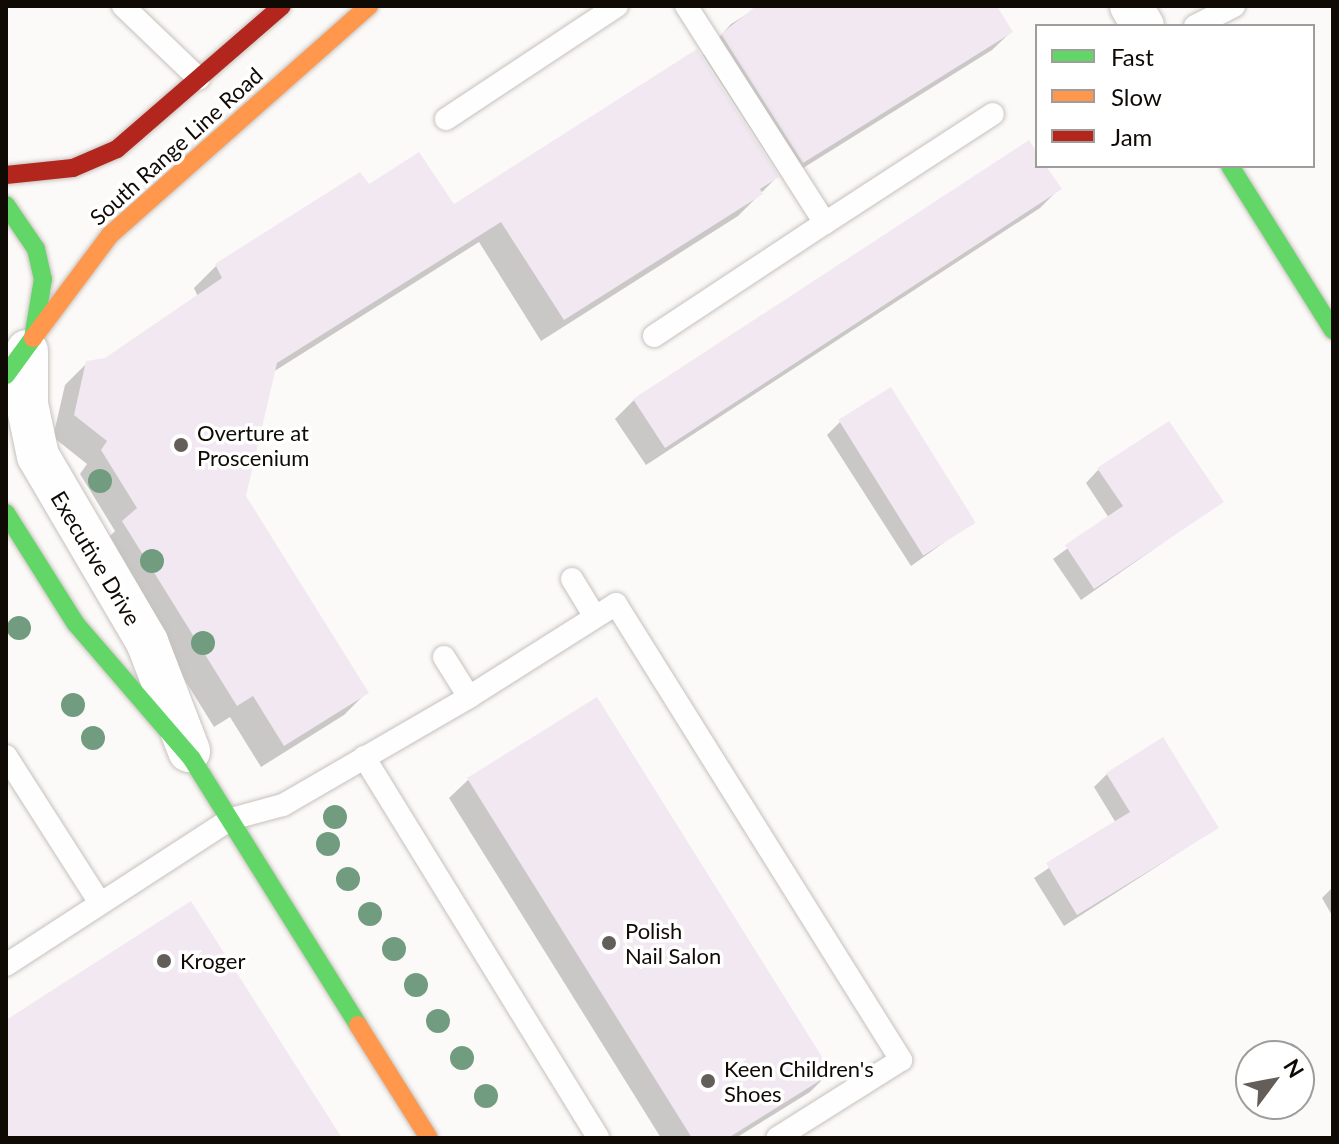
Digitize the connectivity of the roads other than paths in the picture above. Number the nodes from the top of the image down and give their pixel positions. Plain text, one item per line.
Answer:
1 (123, 6) edge
2 (282, 6) edge
3 (369, 6) edge
4 (617, 6) edge
5 (686, 6) edge
6 (1131, 6) edge
7 (1234, 6) edge
8 (1142, 24) edge
9 (1199, 24) edge
10 (199, 79) junction
11 (993, 114) dead end
12 (446, 119) dead end
13 (1231, 168) edge
14 (6, 175) edge
15 (6, 205) edge
16 (825, 223) junction
17 (1333, 330) edge
18 (654, 336) dead end
19 (22, 355) edge
20 (6, 513) edge
21 (572, 579) dead end
22 (595, 617) junction
23 (444, 657) dead end
24 (469, 697) junction
25 (6, 756) edge
26 (364, 757) junction
27 (192, 759) junction
28 (231, 819) junction
29 (100, 903) junction
30 (6, 965) edge
31 (429, 1138) edge
32 (598, 1138) edge
33 (777, 1138) edge

1 - 10 lane
2 - 10 main road, South Range Line Road
3 - 19 main road, South Range Line Road
4 - 12 lane
5 - 16 lane
6 - 8 street
7 - 9 lane
10 - 14 main road, South Range Line Road
11 - 16 lane
13 - 17 main road
15 - 19 main road
16 - 18 lane
19 - 27 street, Executive Drive
20 - 27 main road, Executive Drive
21 - 22 lane
22 - 24 lane
22 - 33 lane
23 - 24 lane
24 - 26 lane
25 - 29 lane
26 - 28 lane
26 - 32 lane
27 - 28 main road, Executive Drive
28 - 29 lane
28 - 31 main road, Executive Drive
29 - 30 lane

